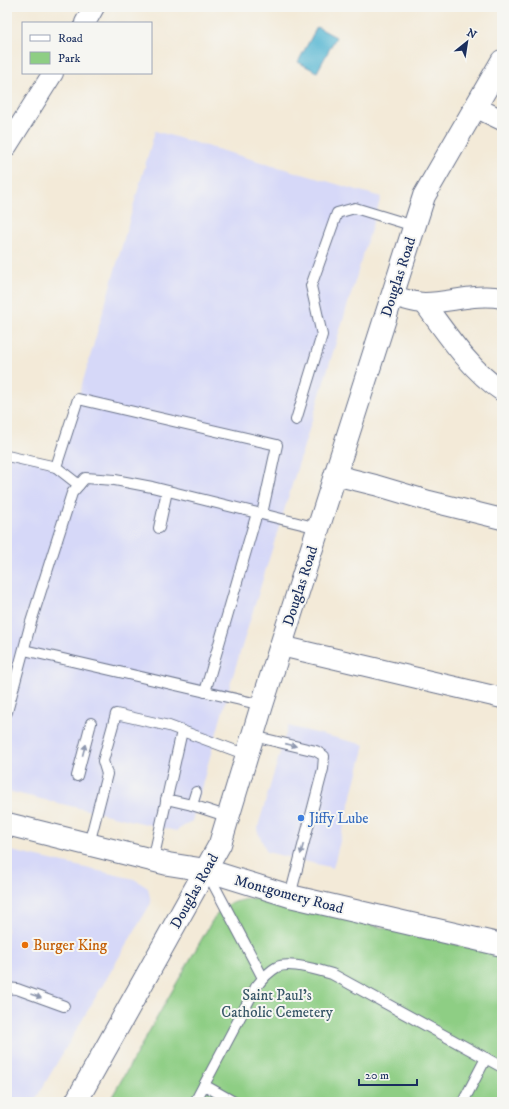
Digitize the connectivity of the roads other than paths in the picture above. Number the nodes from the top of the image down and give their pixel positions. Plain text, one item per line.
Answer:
1 (94, 7) edge
2 (86, 22) edge
3 (502, 61) edge
4 (52, 74) edge
5 (475, 108) junction
6 (502, 120) edge
7 (7, 146) edge
8 (414, 226) junction
9 (392, 296) junction
10 (502, 298) edge
11 (424, 303) junction
12 (502, 391) edge
13 (296, 420) dead end
14 (7, 456) edge
15 (56, 467) junction
16 (335, 475) junction
17 (79, 485) junction
18 (167, 491) junction
19 (260, 513) junction
20 (502, 518) edge
21 (159, 528) dead end
22 (318, 528) junction
23 (281, 646) junction
24 (24, 650) junction
25 (206, 692) junction
26 (502, 698) edge
27 (262, 705) junction
28 (7, 712) edge
29 (91, 723) dead end
30 (182, 731) junction
31 (250, 746) junction
32 (77, 776) dead end
33 (196, 792) dead end
34 (166, 799) junction
35 (192, 806) junction
36 (229, 817) junction
37 (7, 824) edge
38 (89, 844) junction
39 (153, 860) junction
40 (206, 870) junction
41 (290, 896) junction
42 (502, 945) edge
43 (263, 978) junction
44 (7, 988) edge
45 (64, 1006) dead end
46 (486, 1058) junction
47 (502, 1067) edge
48 (204, 1085) junction
49 (76, 1102) edge
50 (195, 1102) edge
51 (234, 1102) edge
52 (463, 1102) edge

1 - 2 street
3 - 5 street, Douglas Road
4 - 7 street
5 - 6 street
5 - 8 street, Douglas Road
8 - 9 street, Douglas Road
8 - 13 lane
9 - 11 street
9 - 16 street, Douglas Road
10 - 11 street
11 - 12 street
14 - 15 lane
15 - 17 lane
15 - 19 lane
16 - 20 street
16 - 22 street, Douglas Road
17 - 18 lane
17 - 24 lane
18 - 19 lane
18 - 21 lane
19 - 22 lane
19 - 25 lane
22 - 23 street, Douglas Road
23 - 26 street
23 - 27 street, Douglas Road
24 - 25 lane
24 - 28 lane
25 - 27 lane
27 - 31 street, Douglas Road
32 -> 29 lane
30 - 31 lane
30 - 34 lane
30 - 38 lane
31 - 36 street, Douglas Road
31 -> 41 lane
33 - 35 lane
34 - 35 lane
34 - 39 lane
35 - 36 lane
36 - 40 street, Douglas Road
37 - 38 street, Montgomery Road
38 - 39 street, Montgomery Road
39 - 40 street, Montgomery Road
40 - 41 street, Montgomery Road
40 - 43 lane
40 - 49 street, Douglas Road
41 - 42 street, Montgomery Road
43 - 46 lane
43 - 48 lane
44 -> 45 lane
46 - 47 lane
46 - 52 lane
48 - 50 lane
48 - 51 lane

